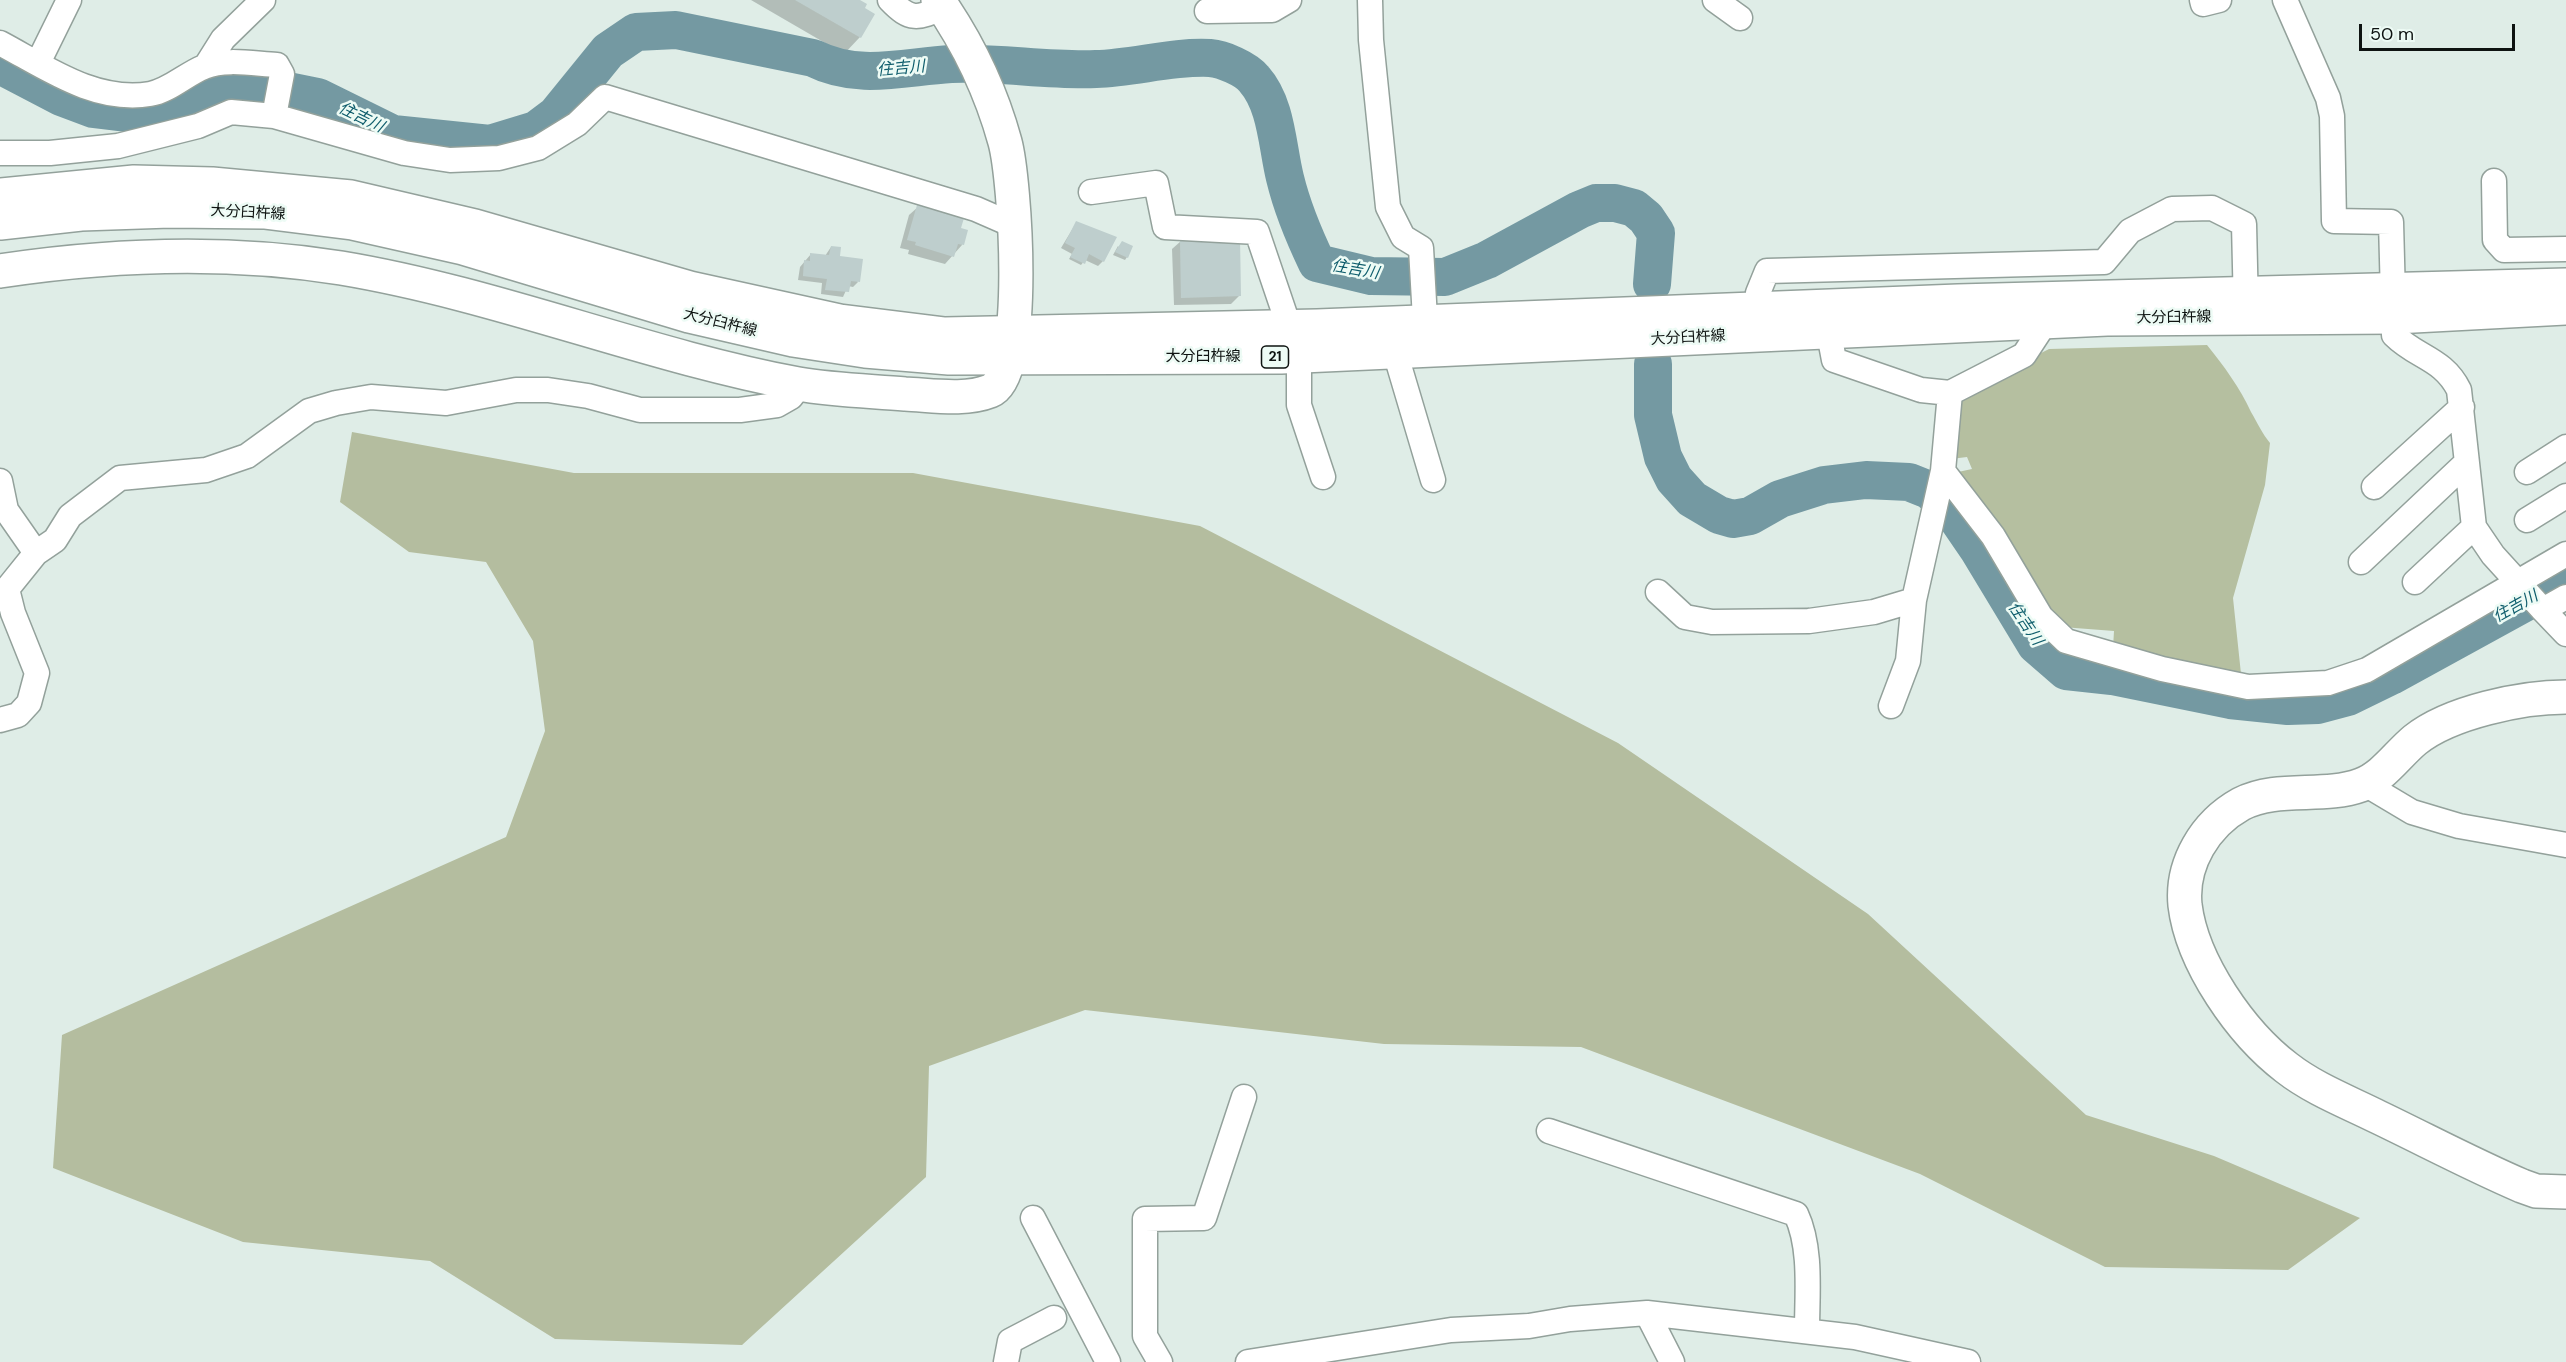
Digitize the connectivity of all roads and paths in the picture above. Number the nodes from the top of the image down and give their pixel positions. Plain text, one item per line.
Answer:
1 (69, 0) edge
2 (262, 0) edge
3 (890, 0) edge
4 (1289, 0) edge
5 (1370, 0) edge
6 (1715, 0) edge
7 (2202, 0) edge
8 (2219, 0) edge
9 (2285, 0) edge
10 (941, 3) edge
11 (1207, 11) dead end
12 (1740, 18) dead end
13 (0, 43) edge
14 (38, 63) junction
15 (206, 66) junction
16 (275, 109) junction
17 (0, 153) edge
18 (2494, 181) dead end
19 (1091, 192) dead end
20 (2, 212) edge
21 (1015, 226) junction
22 (2562, 249) edge
23 (0, 270) edge
24 (2566, 283) edge
25 (2393, 303) junction
26 (2246, 305) junction
27 (2566, 308) edge
28 (1826, 319) junction
29 (1758, 322) junction
30 (2045, 323) junction
31 (1418, 329) junction
32 (1294, 341) junction
33 (1011, 346) junction
34 (801, 384) junction
35 (1950, 393) junction
36 (2462, 407) junction
37 (2566, 447) edge
38 (2465, 464) junction
39 (2527, 472) dead end
40 (1323, 477) dead end
41 (1942, 477) junction
42 (0, 480) edge
43 (1433, 480) dead end
44 (2374, 487) dead end
45 (2566, 496) edge
46 (2527, 520) dead end
47 (2474, 527) junction
48 (36, 553) junction
49 (2566, 554) edge
50 (2361, 562) dead end
51 (2415, 582) dead end
52 (2521, 584) junction
53 (1658, 592) dead end
54 (2566, 597) edge
55 (1914, 600) junction
56 (2543, 610) junction
57 (2566, 634) edge
58 (2566, 698) edge
59 (1891, 706) dead end
60 (0, 720) edge
61 (2365, 784) junction
62 (2566, 845) edge
63 (1244, 1096) dead end
64 (1549, 1131) dead end
65 (2566, 1192) edge
66 (1033, 1218) dead end
67 (1647, 1313) junction
68 (1054, 1318) dead end
69 (1807, 1330) junction
70 (1258, 1361) edge
71 (1006, 1362) edge
72 (1108, 1362) edge
73 (1160, 1362) edge
74 (1672, 1362) edge
75 (1968, 1362) edge

1 - 14 street
2 - 15 street
3 - 10 street
4 - 11 street
5 - 31 street
6 - 12 street
7 - 8 street
9 - 25 street
10 - 21 main road
13 - 14 street
14 - 15 street
15 - 16 street
16 - 17 street
16 - 21 street
18 - 22 street
19 - 32 street
20 - 33 main road, 大分臼杵線 / 21
21 - 33 main road
22 - 24 street
23 - 34 main road
24 - 25 main road, 大分臼杵線 / 21
25 - 26 main road, 大分臼杵線 / 21
25 - 27 main road, 大分臼杵線 / 21
25 - 36 street
26 - 28 main road, 大分臼杵線 / 21
26 - 29 street
26 - 30 main road, 大分臼杵線 / 21
28 - 29 main road, 大分臼杵線 / 21
28 - 30 main road, 大分臼杵線 / 21
28 - 35 street
29 - 31 main road, 大分臼杵線 / 21
30 - 35 street
31 - 32 main road, 大分臼杵線 / 21
31 - 32 main road, 大分臼杵線 / 21
31 - 43 street
32 - 33 main road, 大分臼杵線 / 21
32 - 40 street
33 - 34 main road
34 - 48 street
35 - 41 street
36 - 38 street
36 - 44 street
37 - 39 street
38 - 47 street
38 - 50 street
41 - 52 street
41 - 55 street
42 - 48 street
45 - 46 street
47 - 51 street
47 - 52 street
48 - 60 street
49 - 52 street
52 - 56 street
53 - 55 street
54 - 56 street
55 - 59 street
56 - 57 street
58 - 61 main road
61 - 62 street
61 - 65 main road
63 - 73 street
64 - 69 street
66 - 72 street
67 - 69 street
67 - 70 street
67 - 74 street
68 - 71 street
69 - 75 street

